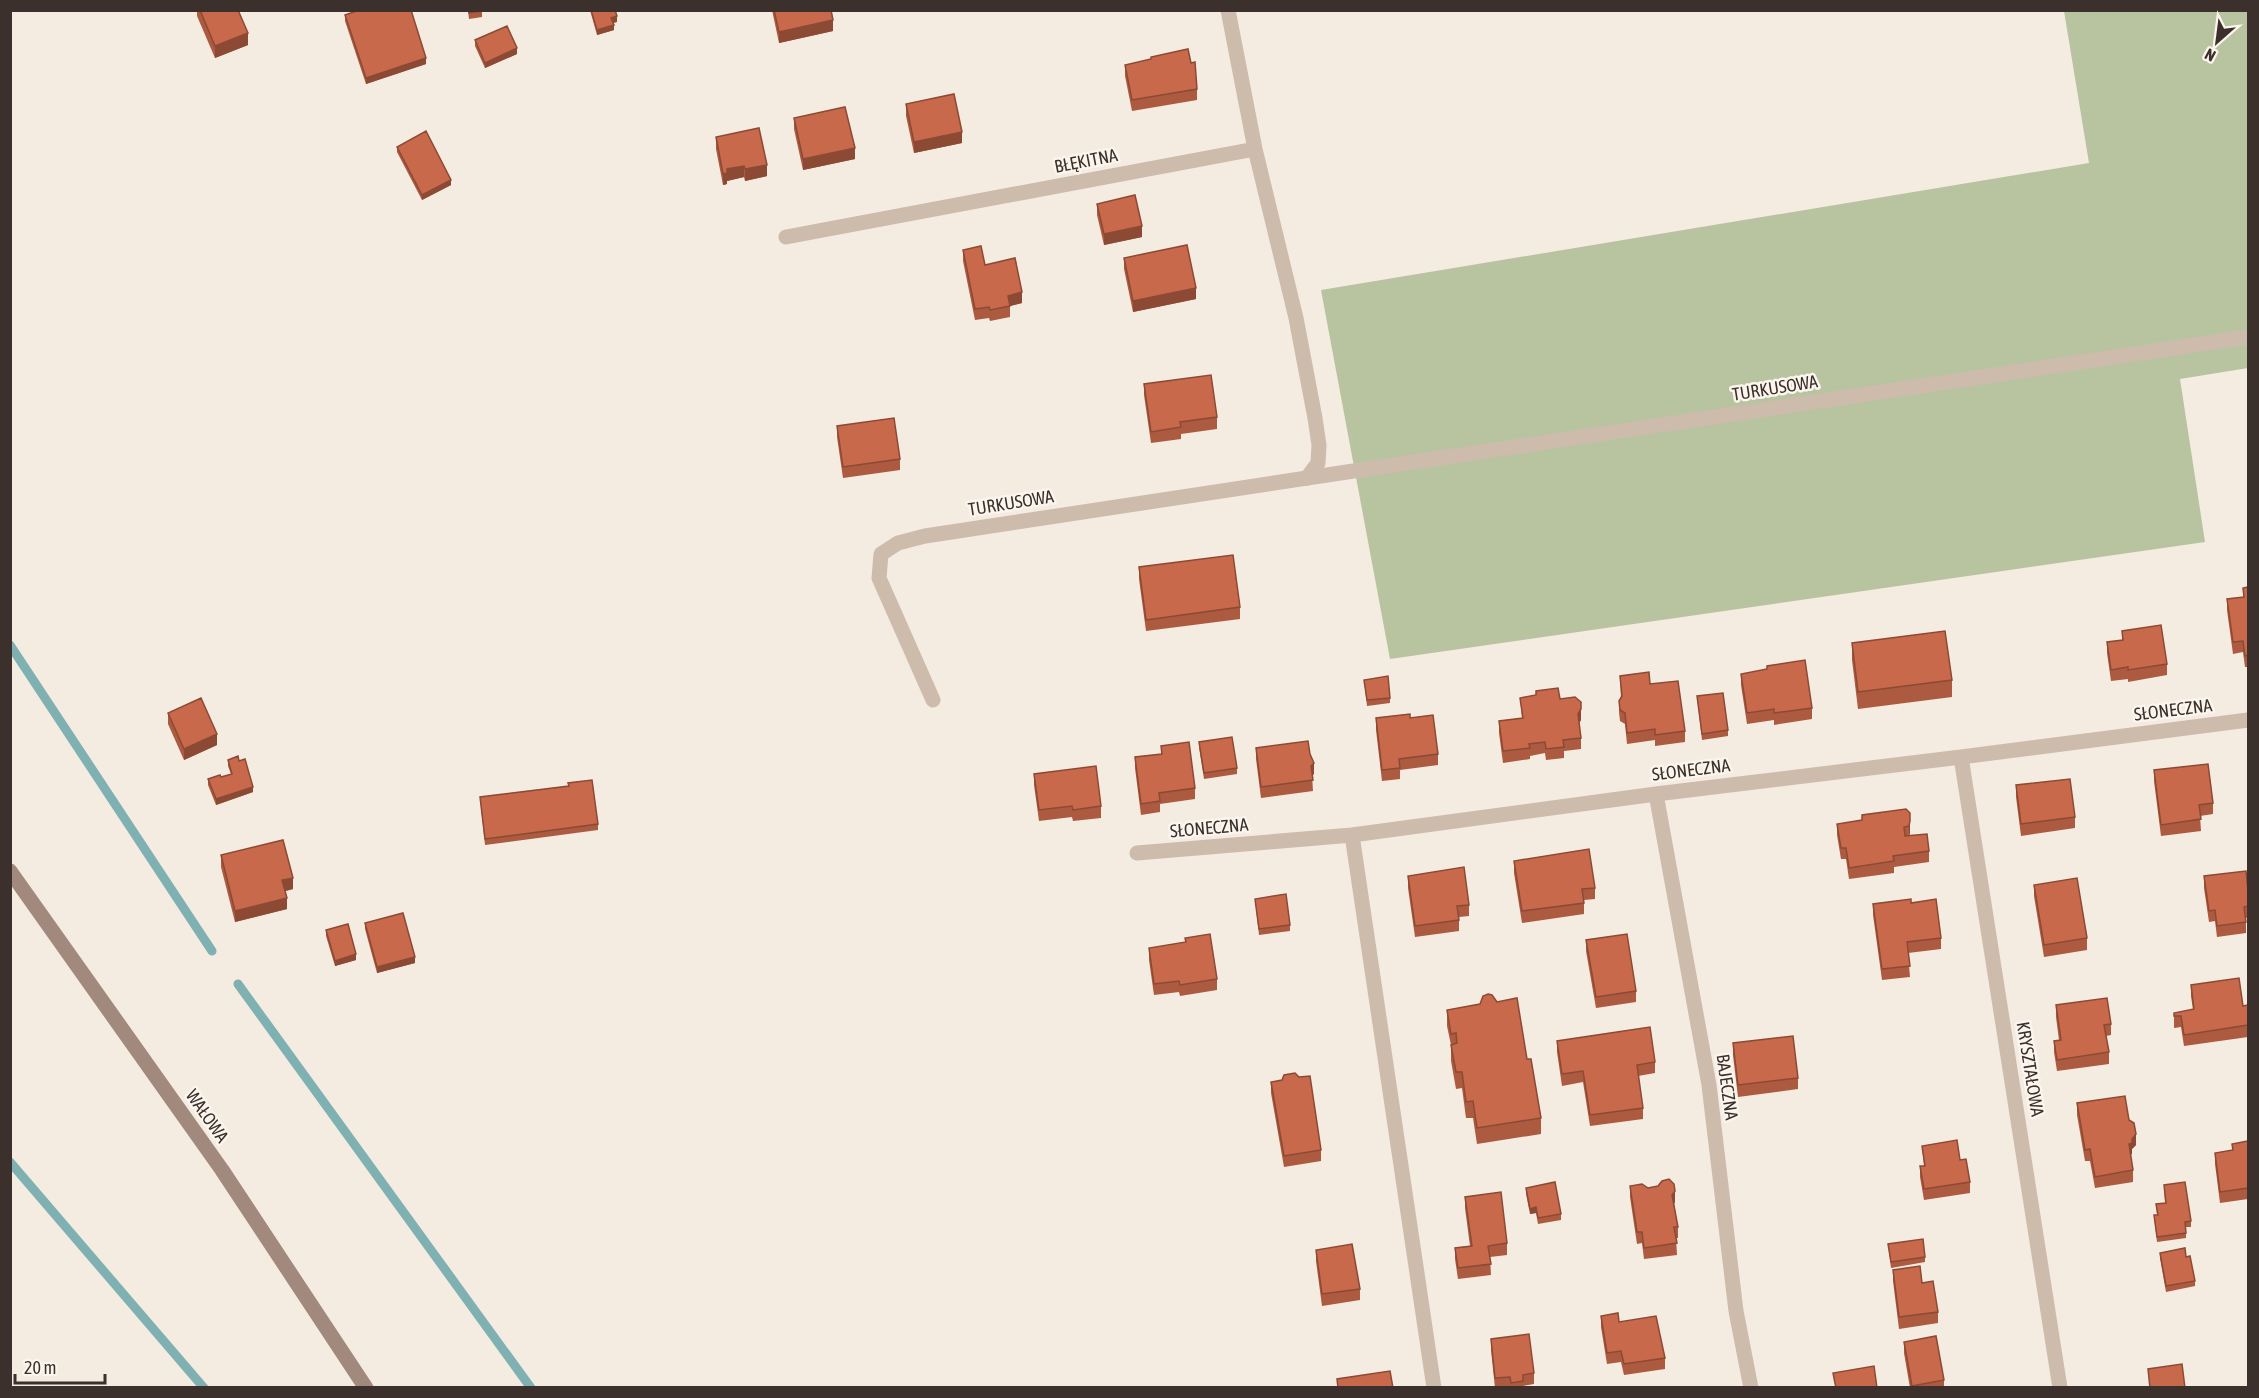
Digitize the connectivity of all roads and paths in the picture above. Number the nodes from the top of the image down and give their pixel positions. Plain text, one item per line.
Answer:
1 (1228, 10) edge
2 (1255, 149) junction
3 (786, 237) dead end
4 (2248, 337) edge
5 (1307, 478) junction
6 (933, 700) dead end
7 (2248, 720) edge
8 (1961, 757) junction
9 (1656, 794) junction
10 (1352, 835) junction
11 (1137, 853) dead end
12 (10, 871) edge
13 (366, 1388) edge
14 (1434, 1388) edge
15 (1751, 1388) edge
16 (2060, 1388) edge

1 - 2 street
2 - 3 street, BŁĘKITNA
2 - 5 street
4 - 5 street, TURKUSOWA
5 - 6 street, TURKUSOWA
7 - 8 street, SŁONECZNA
8 - 9 street, SŁONECZNA
8 - 16 street, KRYSZTAŁOWA
9 - 10 street, SŁONECZNA
9 - 15 street, BAJECZNA
10 - 11 street, SŁONECZNA
10 - 14 street
12 - 13 street, WAŁOWA

